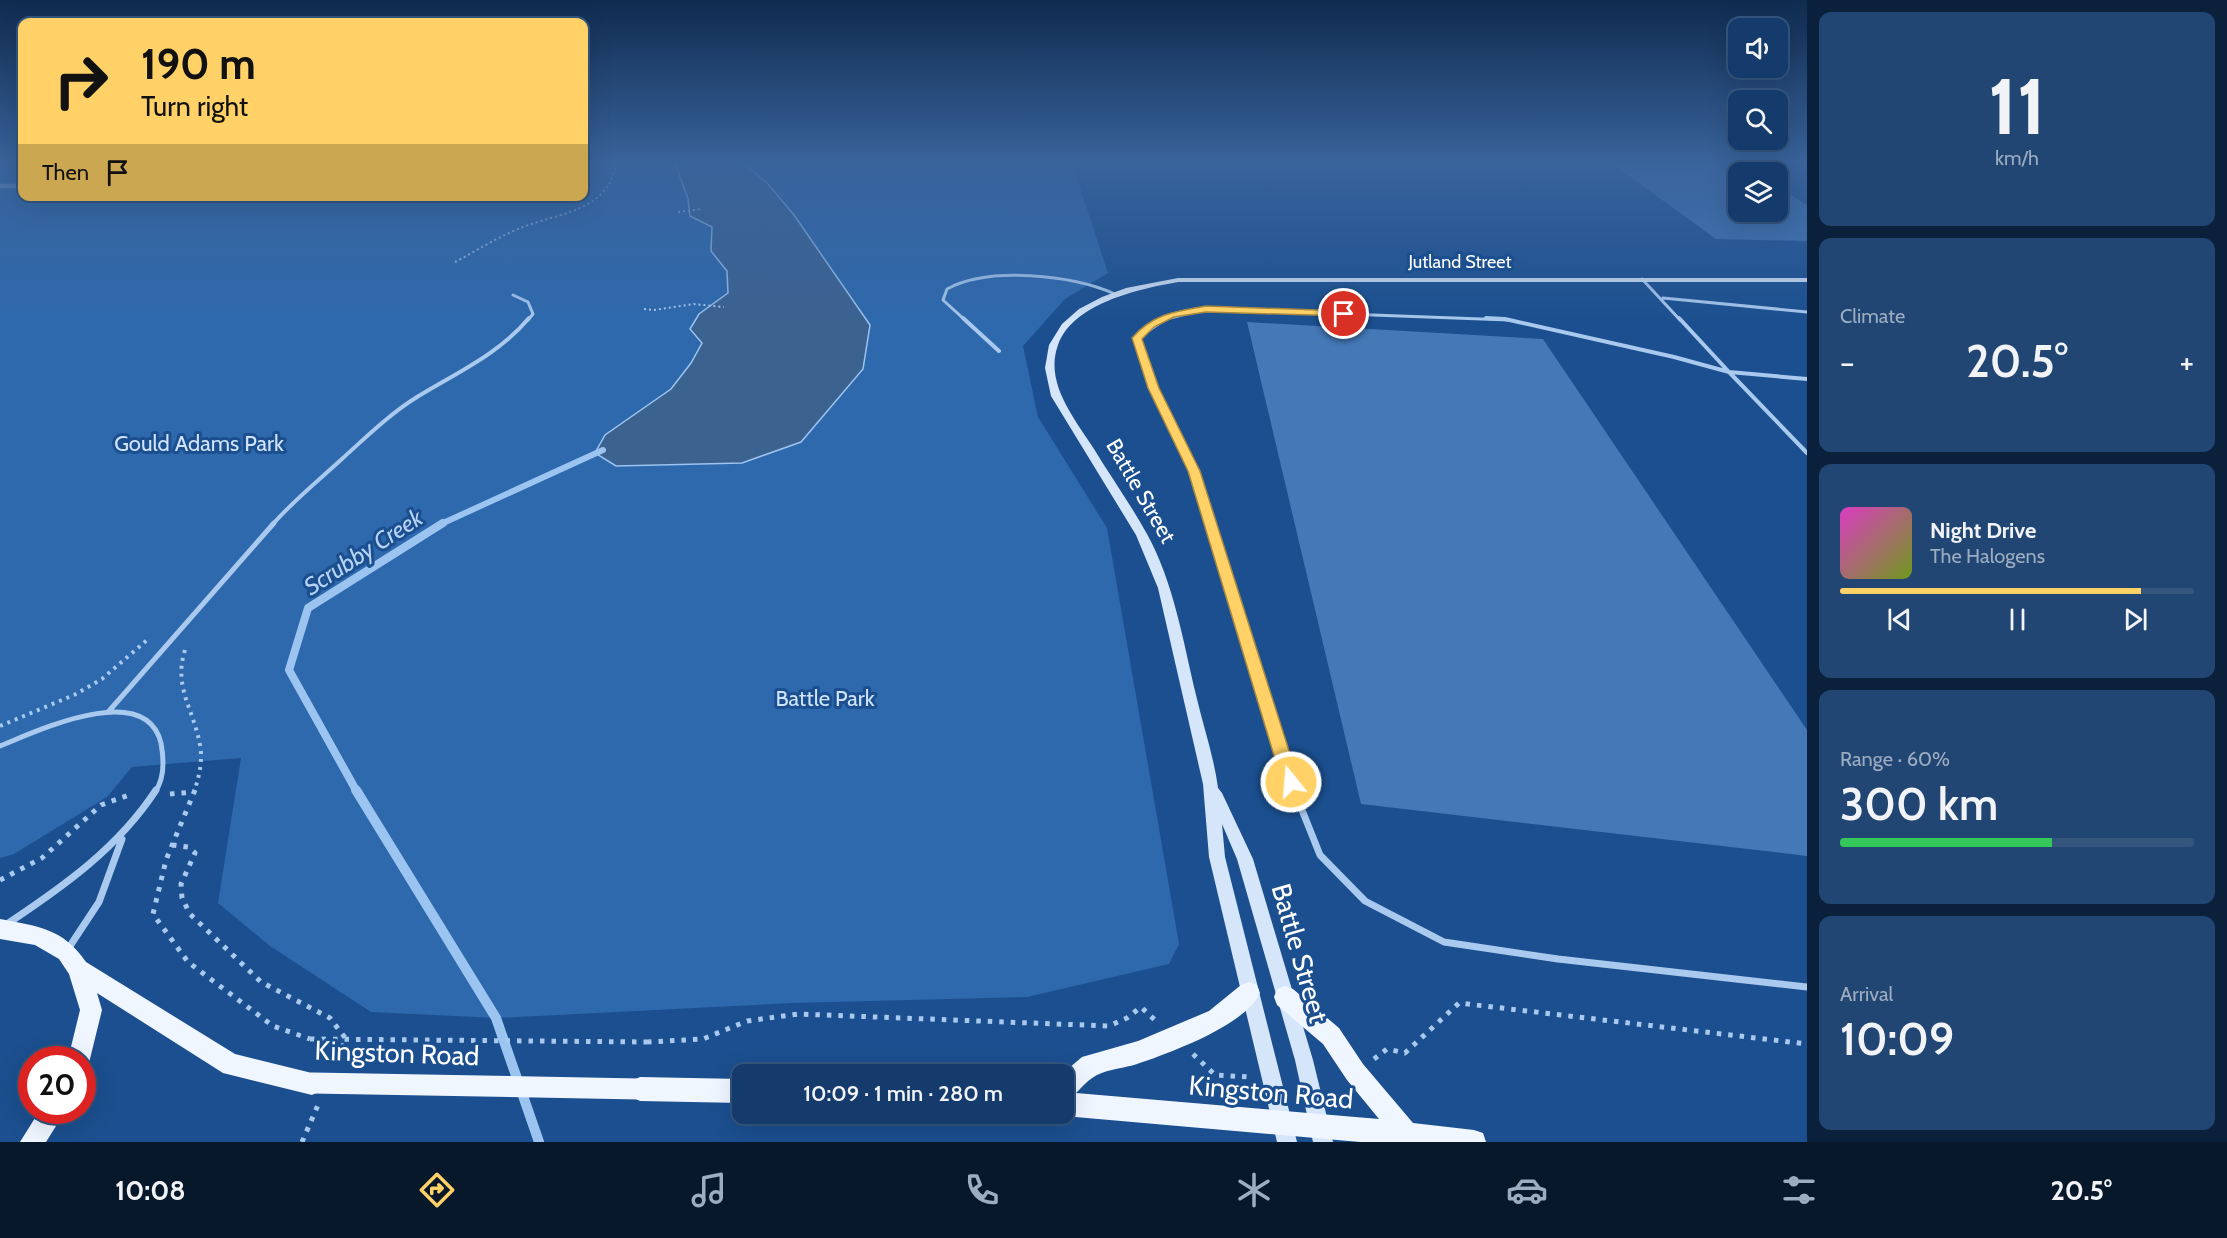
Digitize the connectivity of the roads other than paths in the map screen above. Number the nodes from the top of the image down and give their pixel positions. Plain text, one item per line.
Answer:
1 (1642, 279) junction
2 (1807, 280) edge
3 (1115, 294) junction
4 (513, 295) dead end
5 (1663, 298) junction
6 (1807, 312) edge
7 (999, 351) dead end
8 (1729, 372) junction
9 (1807, 379) edge
10 (1807, 453) edge
11 (109, 711) junction
12 (0, 746) edge
13 (1210, 784) junction
14 (123, 836) junction
15 (0, 929) edge
16 (72, 961) junction
17 (1807, 987) edge
18 (1249, 993) junction
19 (1285, 998) junction
20 (83, 1046) edge
21 (1074, 1079) edge
22 (732, 1090) edge
23 (1074, 1105) edge
24 (44, 1124) edge
25 (1284, 1132) edge
26 (1321, 1134) edge
27 (1407, 1134) junction
28 (32, 1142) edge
29 (1473, 1142) edge

1 - 2 street, Jutland Street
1 - 3 street, Jutland Street
1 - 5 lane
3 - 7 lane
3 - 13 street, Battle Street
4 - 11 lane
5 - 6 lane
5 - 8 lane
8 - 9 lane
8 - 10 lane
8 - 17 lane
11 - 12 lane
11 - 14 lane
13 - 18 street, Battle Street
13 - 19 street, Battle Street
14 - 15 lane
14 - 16 lane
15 - 16 main road, Kingston Road
16 - 20 main road
16 - 22 main road, Kingston Road, bridge
18 - 21 main road
18 - 25 street, Battle Street
19 - 26 street, Battle Street
19 - 27 main road
23 - 25 main road, Kingston Road
24 - 28 main road
25 - 26 main road, Kingston Road
26 - 27 main road, Kingston Road
27 - 29 main road, Kingston Road

